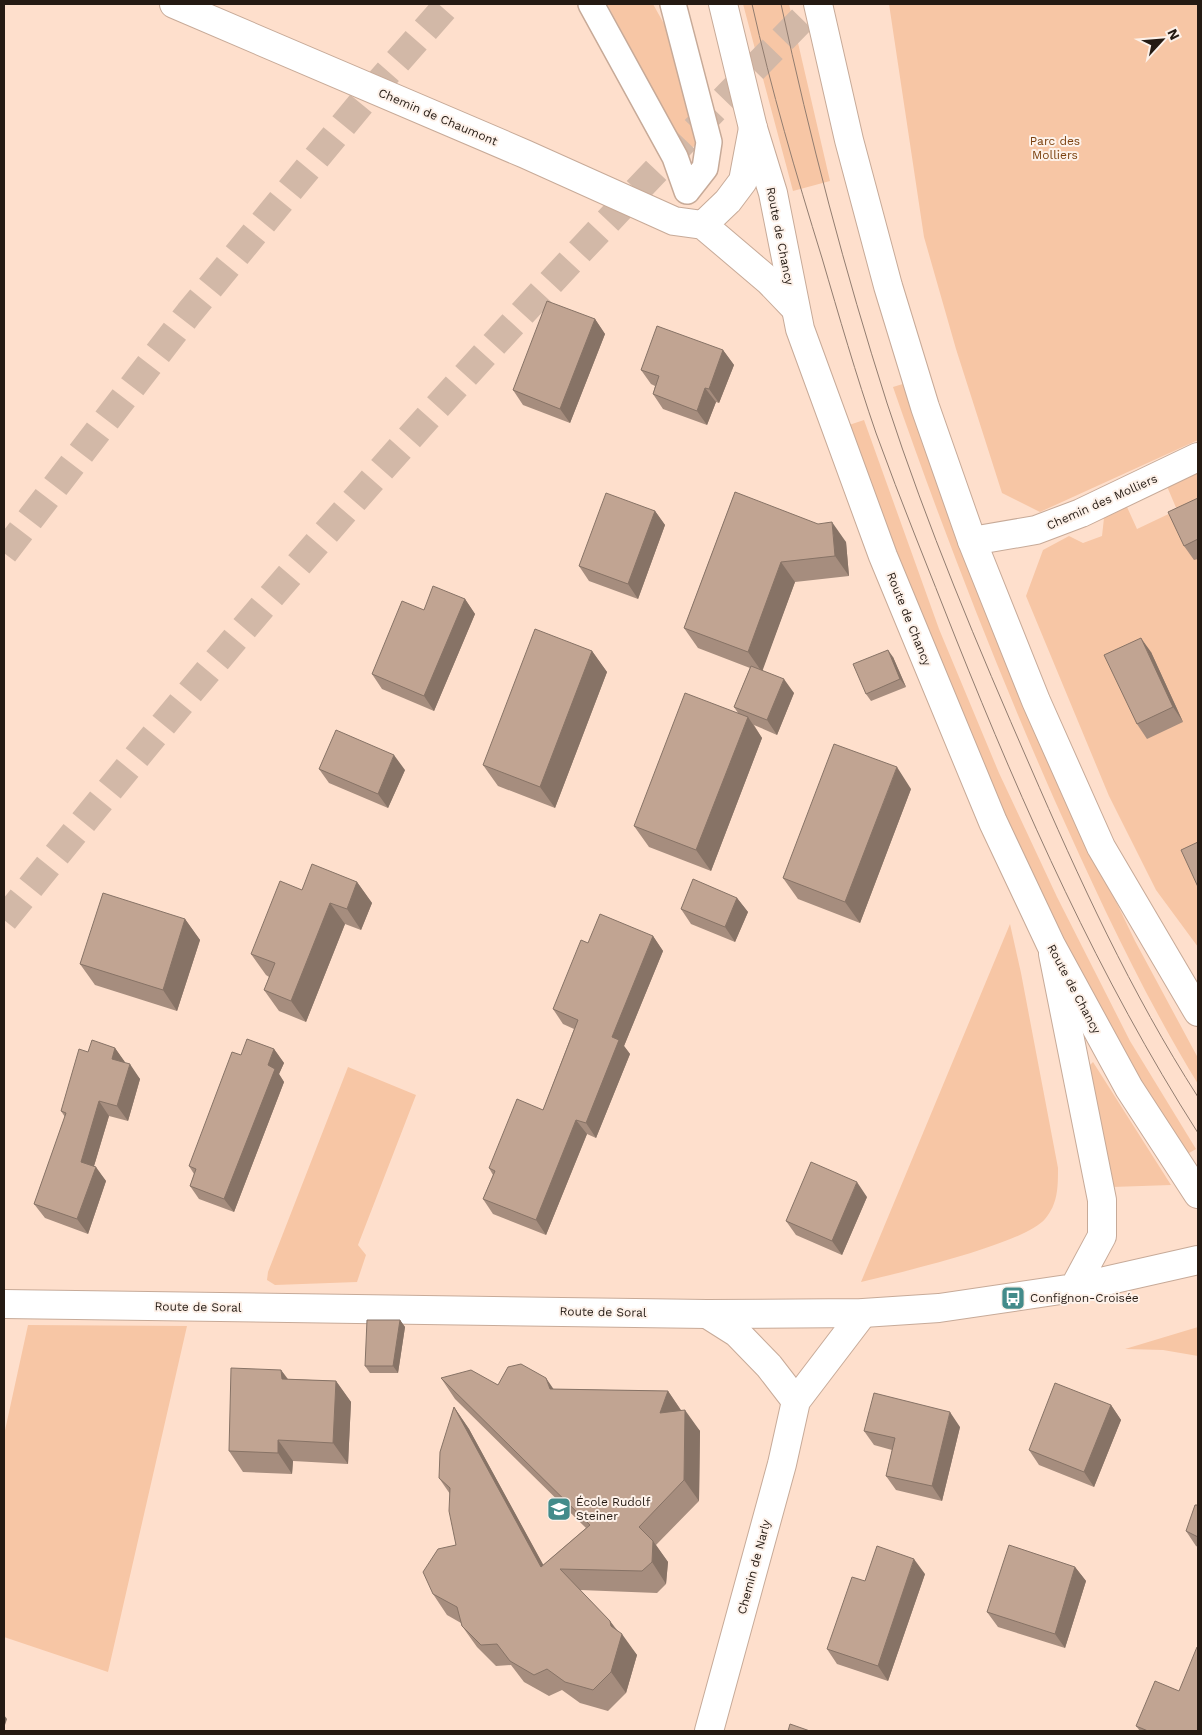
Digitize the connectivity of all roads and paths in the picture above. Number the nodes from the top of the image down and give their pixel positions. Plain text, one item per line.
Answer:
1 (174, 4) edge
2 (591, 4) edge
3 (673, 4) edge
4 (723, 4) edge
5 (818, 4) edge
6 (754, 128) junction
7 (703, 225) junction
8 (794, 307) junction
9 (1198, 457) edge
10 (972, 541) junction
11 (1050, 945) junction
12 (1198, 1012) edge
13 (1198, 1194) edge
14 (1198, 1260) edge
15 (1074, 1288) junction
16 (4, 1304) edge
17 (863, 1313) junction
18 (707, 1314) junction
19 (796, 1401) junction
20 (709, 1731) edge

1 - 7 street, Chemin de Chaumont
2 - 3 street
4 - 6 street, Route de Chancy
5 - 10 street
6 - 7 street
6 - 8 street, Route de Chancy
7 - 8 street
8 - 11 street, Route de Chancy
9 - 10 street, Chemin des Molliers
10 - 12 street
11 - 13 street, Route de Chancy
11 - 15 street
14 - 15 street, Route de Soral
15 - 17 street, Route de Soral
16 - 18 street, Route de Soral
17 - 18 street, Route de Soral
17 - 19 street, Chemin de Narly
18 - 19 street
19 - 20 street, Chemin de Narly

